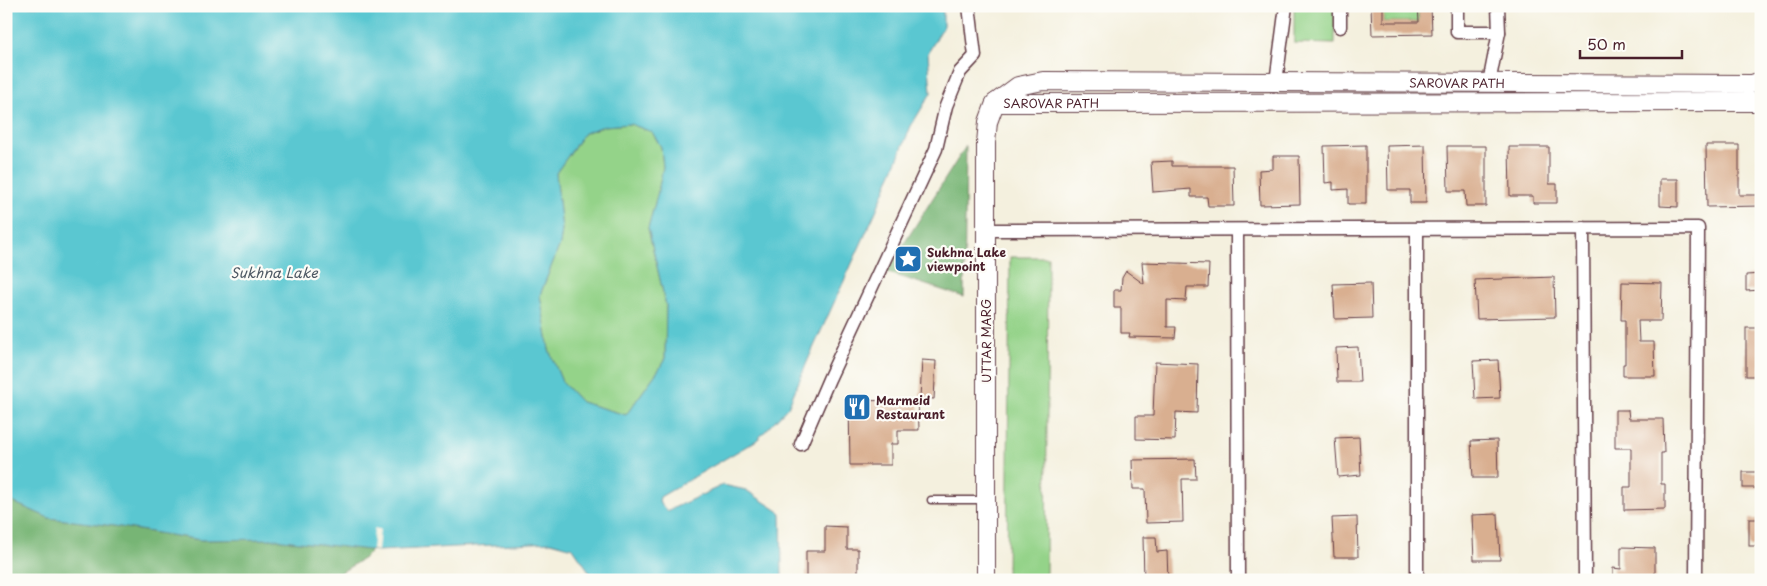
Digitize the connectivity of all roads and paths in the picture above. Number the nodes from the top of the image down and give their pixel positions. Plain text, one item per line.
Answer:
1 (969, 6) edge
2 (1286, 6) edge
3 (1340, 6) edge
4 (1457, 6) edge
5 (1498, 6) edge
6 (1340, 27) dead end
7 (1499, 32) junction
8 (1761, 81) edge
9 (1276, 82) junction
10 (1489, 83) junction
11 (1761, 102) edge
12 (995, 103) junction
13 (1582, 228) junction
14 (1417, 229) junction
15 (986, 230) junction
16 (1237, 230) junction
17 (801, 444) dead end
18 (931, 500) dead end
19 (986, 500) junction
20 (986, 580) edge
21 (1238, 580) edge
22 (1417, 580) edge
23 (1585, 580) edge
24 (1696, 580) edge

1 - 17 street
2 - 9 street
3 - 6 street
4 - 7 street
5 - 7 street
7 - 10 street
8 - 10 main road, SAROVAR PATH
9 - 10 main road, SAROVAR PATH
9 - 12 main road, SAROVAR PATH
11 - 12 main road, SAROVAR PATH
12 - 15 main road, UTTAR MARG
13 - 14 street
13 - 23 street
13 - 24 street
14 - 16 street
14 - 22 street
15 - 16 street
15 - 19 main road, UTTAR MARG
16 - 21 street
18 - 19 lane
19 - 20 main road, UTTAR MARG

